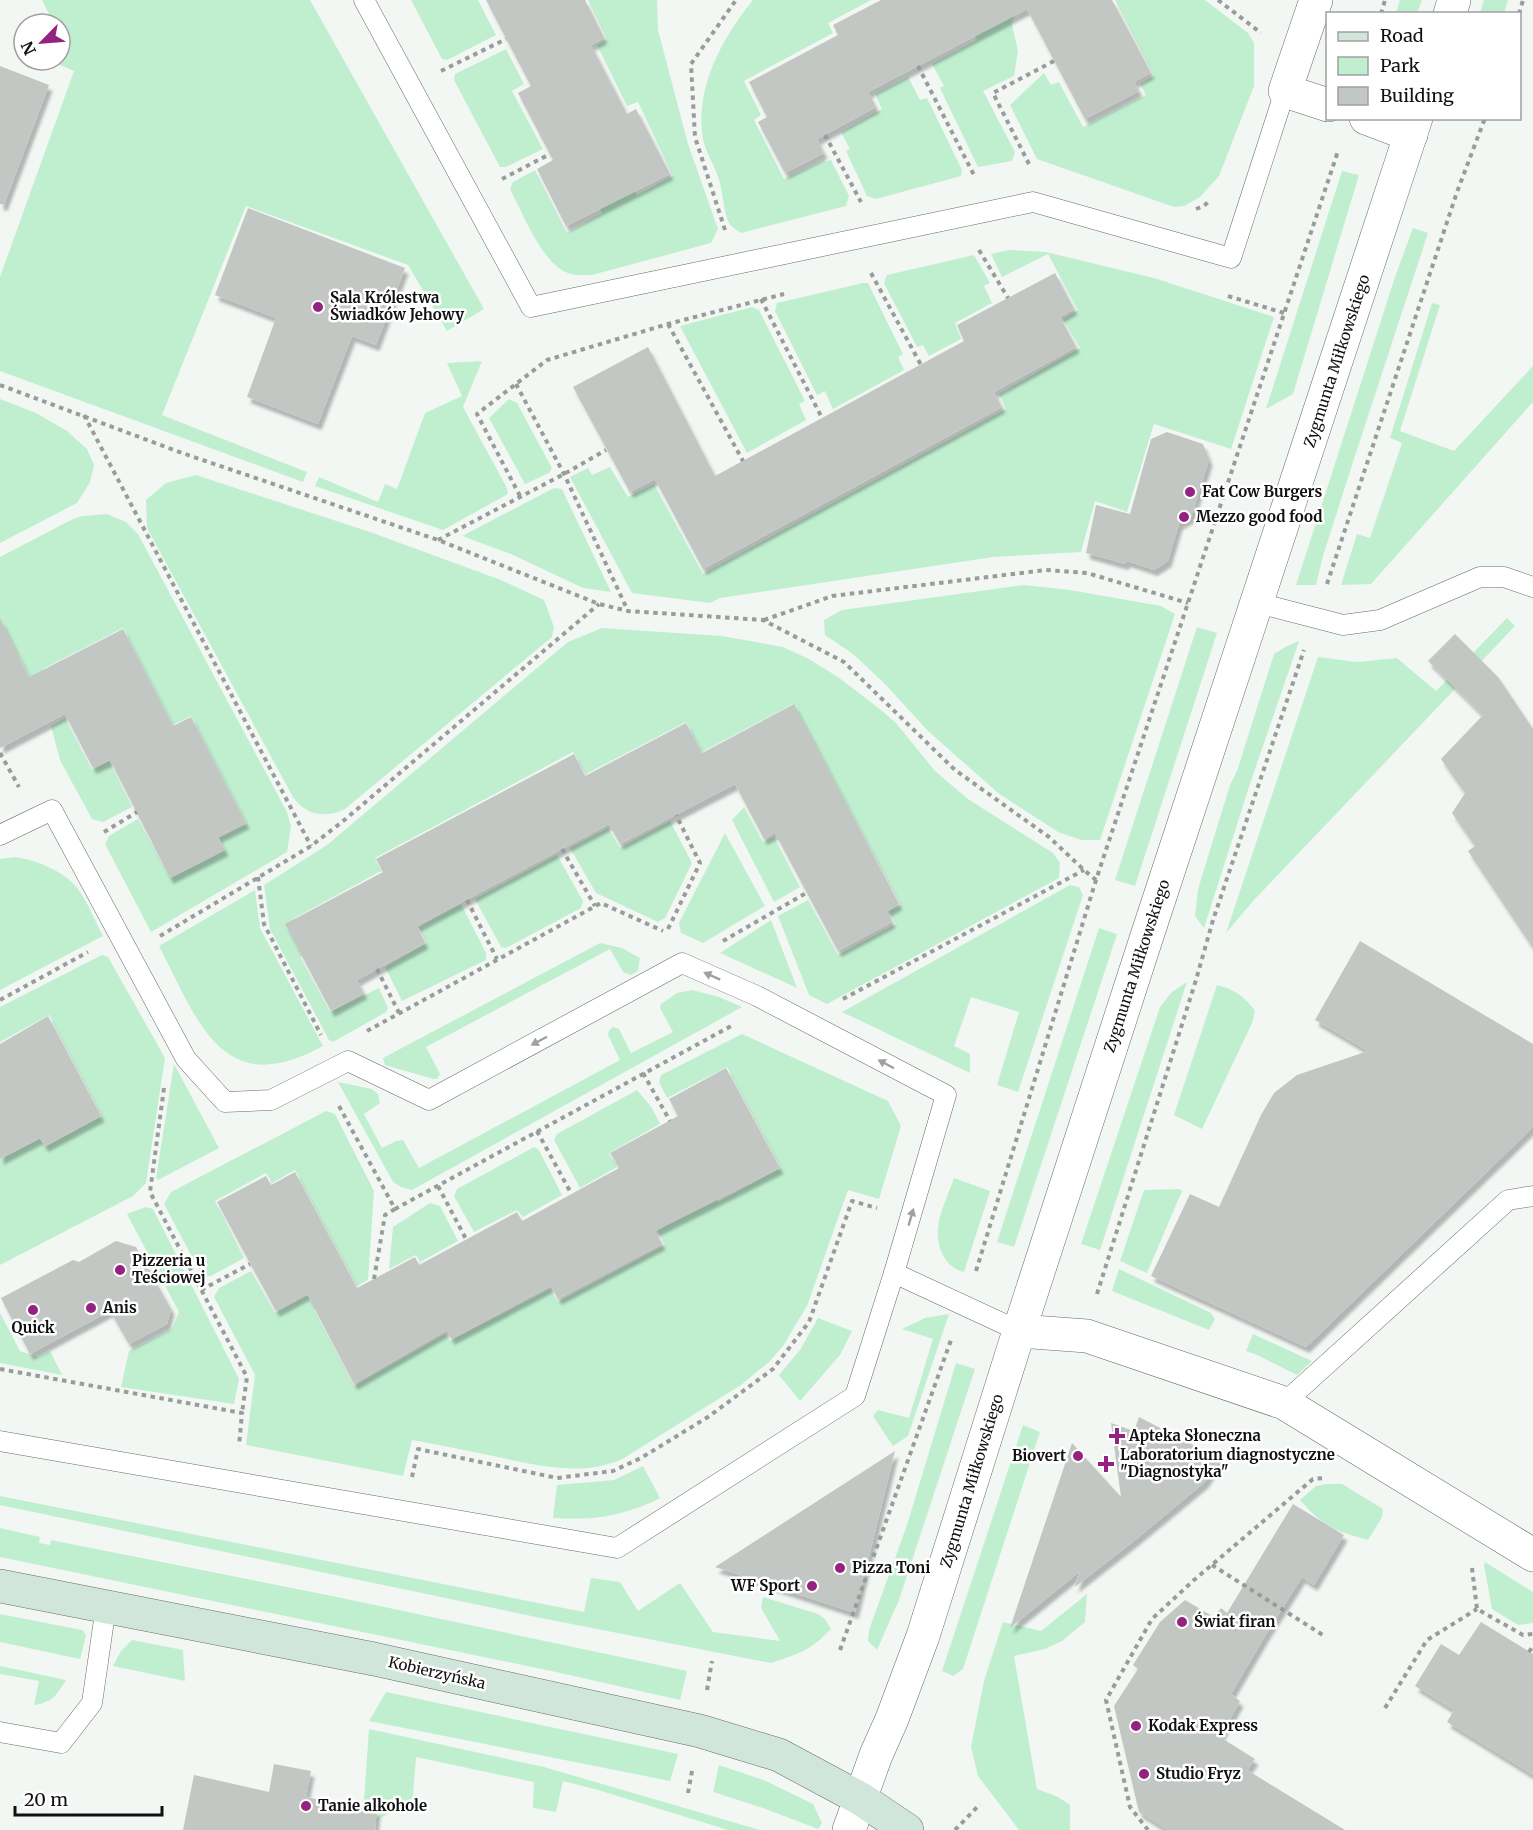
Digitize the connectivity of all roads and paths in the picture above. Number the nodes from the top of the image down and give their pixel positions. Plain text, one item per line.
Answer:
1 (364, 0) edge
2 (736, 0) edge
3 (1218, 0) edge
4 (1316, 0) edge
5 (1245, 21) dead end
6 (506, 39) dead end
7 (435, 61) dead end
8 (1054, 61) dead end
9 (918, 66) dead end
10 (441, 71) junction
11 (446, 81) dead end
12 (1285, 91) junction
13 (1326, 104) edge
14 (1377, 120) edge
15 (1484, 120) edge
16 (1414, 127) edge
17 (825, 135) dead end
18 (1339, 148) dead end
19 (550, 154) dead end
20 (1029, 164) dead end
21 (499, 180) dead end
22 (976, 181) dead end
23 (865, 210) dead end
24 (726, 234) dead end
25 (987, 245) dead end
26 (882, 271) dead end
27 (871, 273) junction
28 (860, 276) dead end
29 (794, 292) dead end
30 (1228, 296) dead end
31 (1008, 298) dead end
32 (761, 300) junction
33 (1284, 313) junction
34 (668, 324) junction
35 (921, 365) dead end
36 (516, 384) junction
37 (0, 385) edge
38 (84, 415) junction
39 (822, 418) dead end
40 (606, 450) dead end
41 (743, 460) dead end
42 (564, 474) junction
43 (520, 496) junction
44 (438, 540) junction
45 (1533, 587) edge
46 (1188, 603) junction
47 (1258, 603) junction
48 (598, 604) junction
49 (628, 610) junction
50 (1315, 618) junction
51 (764, 620) junction
52 (0, 753) edge
53 (23, 792) dead end
54 (137, 812) dead end
55 (676, 815) dead end
56 (102, 834) dead end
57 (0, 835) edge
58 (311, 846) junction
59 (562, 849) dead end
60 (1084, 870) junction
61 (258, 877) junction
62 (1096, 880) junction
63 (806, 892) dead end
64 (467, 900) dead end
65 (595, 906) junction
66 (159, 937) dead end
67 (714, 946) dead end
68 (93, 949) dead end
69 (497, 959) junction
70 (377, 969) dead end
71 (0, 1000) edge
72 (837, 1003) dead end
73 (399, 1013) junction
74 (733, 1024) dead end
75 (359, 1035) dead end
76 (324, 1041) dead end
77 (643, 1073) junction
78 (165, 1083) dead end
79 (338, 1105) dead end
80 (669, 1121) dead end
81 (537, 1131) junction
82 (438, 1186) junction
83 (571, 1193) dead end
84 (1533, 1196) edge
85 (395, 1209) junction
86 (885, 1210) dead end
87 (466, 1239) dead end
88 (250, 1264) dead end
89 (976, 1271) dead end
90 (894, 1273) junction
91 (374, 1279) dead end
92 (201, 1290) junction
93 (1097, 1292) dead end
94 (955, 1331) dead end
95 (1019, 1331) junction
96 (0, 1369) edge
97 (1284, 1403) junction
98 (242, 1413) junction
99 (0, 1441) edge
100 (239, 1452) dead end
101 (1331, 1478) dead end
102 (410, 1484) dead end
103 (1533, 1555) edge
104 (1472, 1562) dead end
105 (1212, 1565) junction
106 (0, 1586) edge
107 (105, 1606) junction
108 (1477, 1609) junction
109 (1533, 1634) edge
110 (1326, 1636) dead end
111 (1533, 1646) edge
112 (840, 1650) dead end
113 (1529, 1652) dead end
114 (1385, 1708) dead end
115 (0, 1732) edge
116 (861, 1799) junction
117 (980, 1804) dead end
118 (849, 1830) edge
119 (907, 1830) edge
120 (955, 1830) edge
121 (1148, 1830) edge

1 - 12 lane
2 - 24 path
3 - 5 path
4 - 12 street
6 - 10 path
7 - 10 path
8 - 20 path
9 - 22 path
10 - 11 path
12 - 13 street
14 - 16 street
15 - 50 path
16 - 47 street, Zygmunta Miłkowskiego
17 - 23 path
18 - 33 path
19 - 21 path
25 - 31 path
26 - 27 path
27 - 28 path
27 - 35 path
29 - 32 path
30 - 33 path
32 - 34 path
32 - 39 path
33 - 46 path
34 - 36 path
34 - 41 path
36 - 42 path
36 - 43 path
37 - 38 path
38 - 44 path
38 - 58 path
40 - 42 path
42 - 43 path
42 - 49 path
43 - 44 path
44 - 48 path
45 - 50 lane
46 - 51 path
46 - 62 path
47 - 50 lane
47 - 95 street, Zygmunta Miłkowskiego
48 - 49 path
48 - 58 path
49 - 51 path
50 - 93 path
51 - 60 path
52 - 53 path
54 - 56 path
55 - 65 path
90 -> 57 lane
58 - 61 path
59 - 65 path
60 - 62 path
60 - 72 path
61 - 66 path
61 - 76 path
62 - 89 path
63 - 67 path
64 - 69 path
65 - 69 path
68 - 71 path
69 - 73 path
70 - 73 path
73 - 75 path
74 - 77 path
77 - 80 path
77 - 81 path
78 - 92 path
79 - 85 path
81 - 82 path
81 - 83 path
82 - 85 path
82 - 87 path
84 - 97 lane
85 - 91 path
86 - 102 path
88 - 92 path
90 - 95 lane
90 - 99 lane
92 - 98 path
94 - 112 path
95 - 97 street
95 - 116 street, Zygmunta Miłkowskiego
96 - 98 path
97 - 103 street
98 - 100 path
101 - 105 path
104 - 108 path
105 - 110 path
105 - 121 path
106 - 107 street, Kobierzyńska
107 - 115 lane
107 - 116 street, Kobierzyńska
108 - 109 path
108 - 114 path
111 - 113 path
116 - 118 street
116 - 119 street, Kobierzyńska
117 - 120 path

